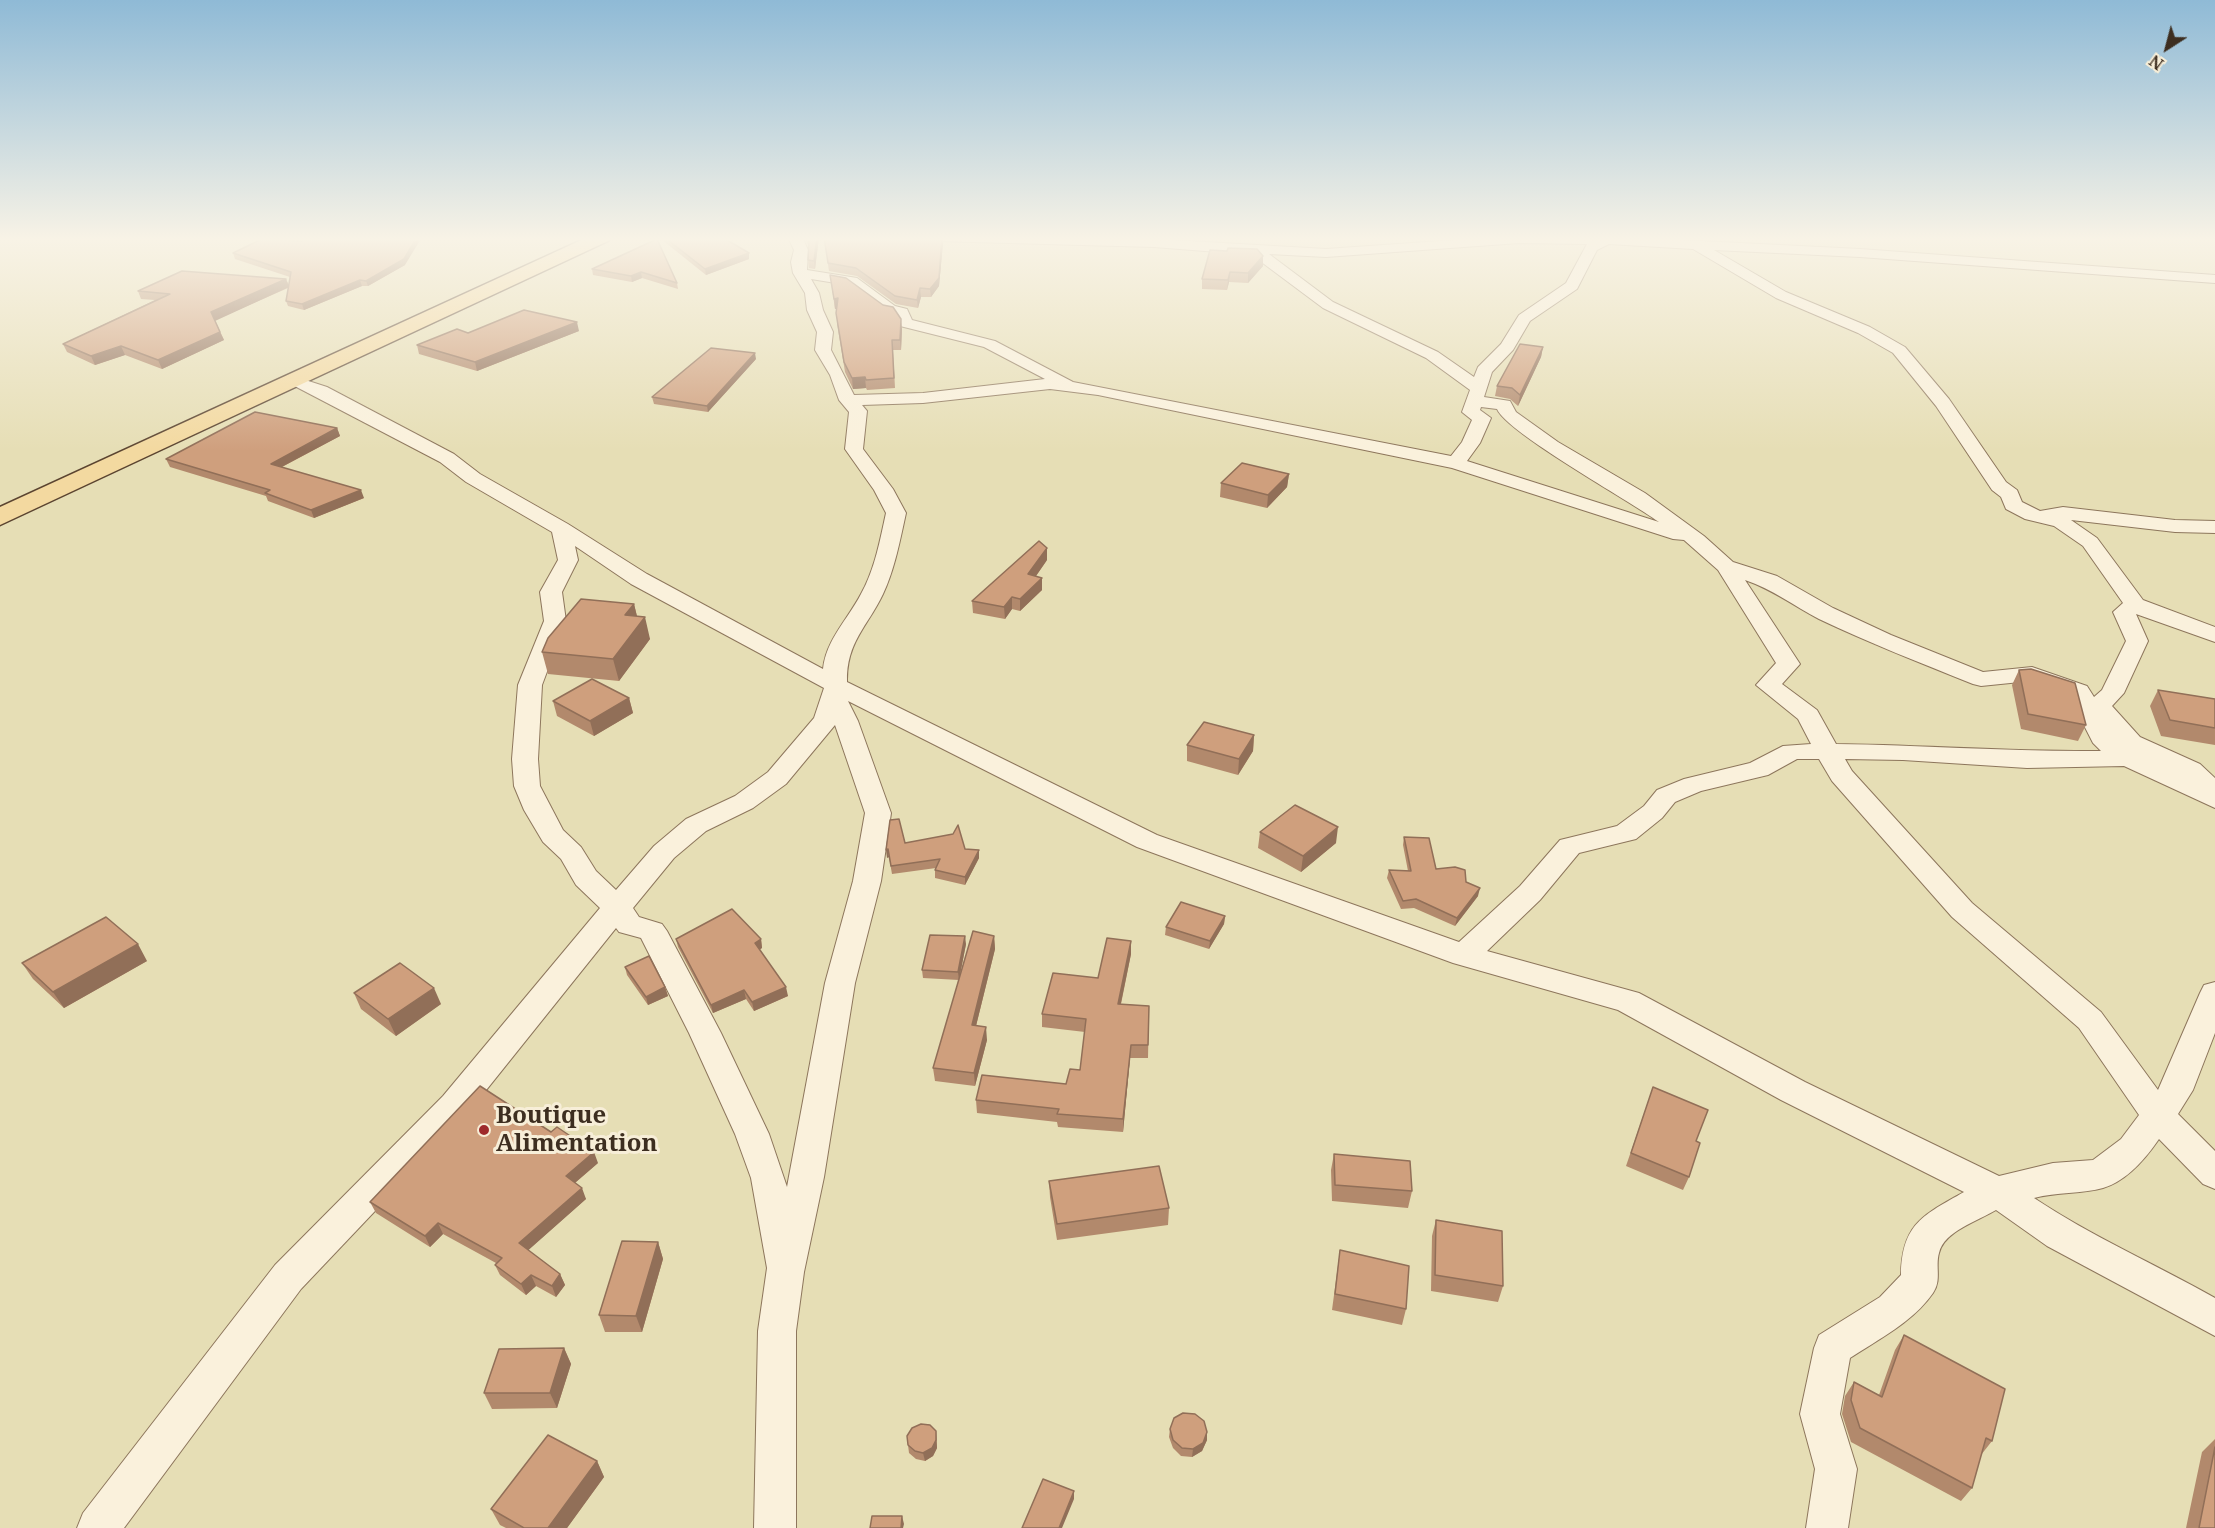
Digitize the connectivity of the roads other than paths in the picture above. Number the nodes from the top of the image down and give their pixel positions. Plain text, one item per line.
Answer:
1 (449, 308) edge
2 (815, 308) edge
3 (888, 308) edge
4 (1335, 308) edge
5 (1539, 308) edge
6 (1812, 308) edge
7 (293, 381) junction
8 (1070, 386) junction
9 (1477, 395) junction
10 (848, 400) junction
11 (1456, 463) junction
12 (2032, 515) junction
13 (0, 517) edge
14 (2215, 527) edge
15 (561, 528) junction
16 (1697, 540) junction
17 (1726, 567) junction
18 (2135, 605) junction
19 (2215, 635) edge
20 (837, 686) junction
21 (1828, 750) junction
22 (2129, 758) junction
23 (2215, 793) edge
24 (2215, 800) edge
25 (617, 907) junction
26 (1464, 955) junction
27 (2215, 993) edge
28 (2158, 1116) junction
29 (2215, 1174) edge
30 (1997, 1192) junction
31 (785, 1272) junction
32 (2215, 1318) edge
33 (98, 1528) edge
34 (776, 1528) edge
35 (1827, 1528) edge

1 - 7 main road
2 - 10 street
3 - 8 street
4 - 9 street
5 - 9 street
6 - 12 street
7 - 13 main road
7 - 15 street
8 - 10 street
8 - 11 street
9 - 11 street
9 - 16 street
10 - 20 street
11 - 16 street
12 - 14 street
12 - 18 street
15 - 20 street
15 - 25 street
16 - 17 street
17 - 21 street
17 - 22 street
18 - 19 street
18 - 23 street
20 - 25 street
20 - 26 street
20 - 31 street
21 - 22 street
21 - 26 street
21 - 28 street
22 - 24 street
25 - 31 street
25 - 33 street
26 - 30 street
27 - 28 street
28 - 29 street
28 - 30 street
30 - 32 street
30 - 35 street
31 - 34 street

